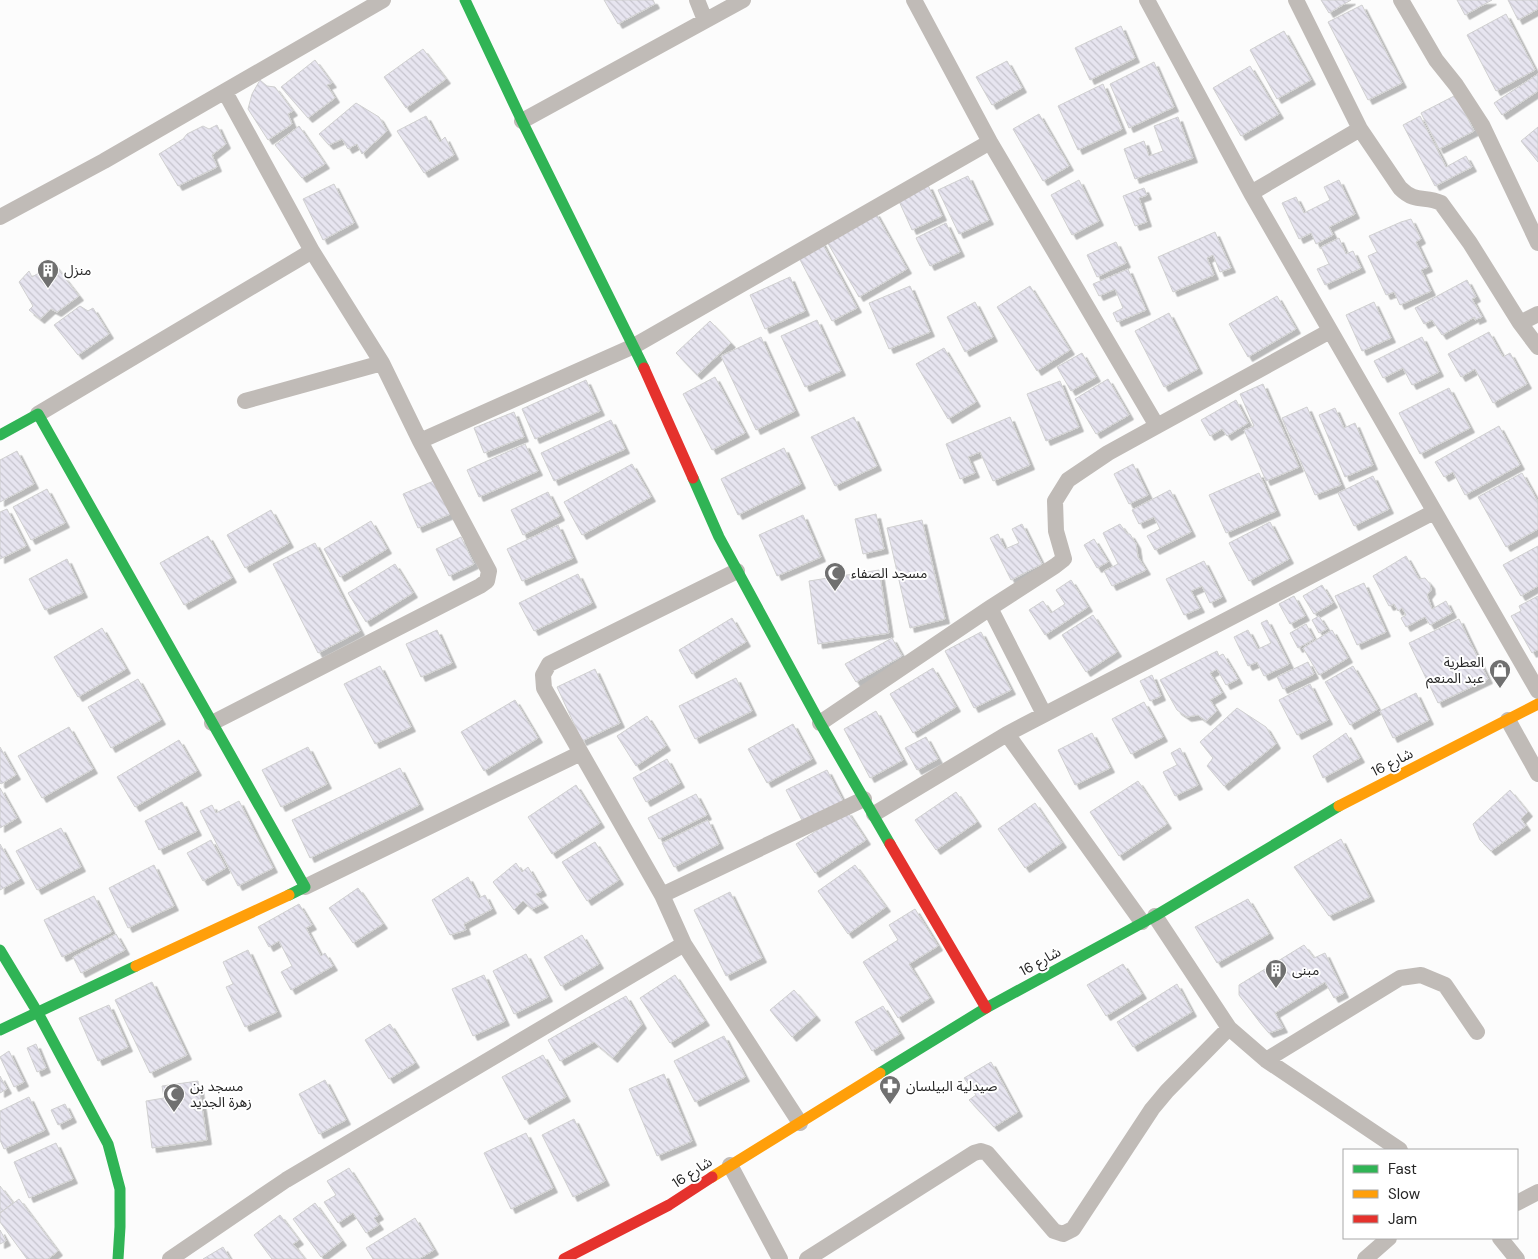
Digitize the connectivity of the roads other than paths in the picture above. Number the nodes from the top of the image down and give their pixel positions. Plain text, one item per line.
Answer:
1 (383, 0) edge
2 (465, 0) edge
3 (697, 0) edge
4 (743, 0) edge
5 (914, 0) edge
6 (1147, 0) edge
7 (1296, 0) edge
8 (1401, 0) edge
9 (705, 20) junction
10 (225, 92) junction
11 (522, 121) junction
12 (1360, 129) junction
13 (990, 142) junction
14 (1250, 194) junction
15 (0, 217) edge
16 (1538, 243) edge
17 (312, 251) junction
18 (1538, 314) edge
19 (1520, 323) junction
20 (1330, 331) junction
21 (634, 346) junction
22 (1538, 347) edge
23 (382, 363) junction
24 (245, 401) dead end
25 (38, 414) junction
26 (1157, 426) junction
27 (0, 435) edge
28 (420, 441) junction
29 (1434, 512) junction
30 (737, 571) junction
31 (990, 608) junction
32 (1538, 691) edge
33 (1538, 704) edge
34 (1044, 714) junction
35 (1508, 720) junction
36 (212, 723) junction
37 (820, 723) junction
38 (1006, 734) junction
39 (581, 753) junction
40 (1538, 774) edge
41 (864, 799) junction
42 (874, 814) junction
43 (305, 887) junction
44 (662, 895) junction
45 (1149, 919) junction
46 (684, 944) junction
47 (0, 950) edge
48 (986, 1008) junction
49 (38, 1013) junction
50 (1229, 1028) junction
51 (0, 1030) edge
52 (1477, 1032) dead end
53 (1266, 1060) junction
54 (800, 1123) junction
55 (1399, 1149) edge
56 (730, 1165) junction
57 (1538, 1192) edge
58 (1518, 1202) edge
59 (1388, 1239) edge
60 (1501, 1239) edge
61 (118, 1259) edge
62 (170, 1259) edge
63 (564, 1259) edge
64 (780, 1259) edge
65 (807, 1259) edge
66 (1365, 1259) edge
67 (1517, 1259) edge

1 - 10 street
2 - 11 street
3 - 9 street
4 - 9 street
5 - 13 street
6 - 14 street
7 - 12 street
8 - 16 street
9 - 11 street
10 - 15 street
10 - 17 street
11 - 21 street
12 - 14 street
12 - 19 street
13 - 21 street
13 - 26 street
14 - 20 street
17 - 23 street
17 - 25 street
18 - 19 street
19 - 22 street
20 - 26 street
20 - 29 street
21 - 28 street
21 - 30 street
23 - 24 street
23 - 28 street
25 - 27 street
25 - 36 street
26 - 31 street
28 - 36 street
29 - 32 street
29 - 34 street
30 - 37 street
30 - 39 street
31 - 34 street
31 - 37 street
33 - 35 street, شارع 16
34 - 38 street
35 - 40 street
35 - 45 street, شارع 16
36 - 43 street
37 - 41 street
38 - 42 street
38 - 45 street
39 - 43 street
39 - 44 street
41 - 42 street
41 - 44 street
42 - 48 street
43 - 49 street
44 - 46 street
45 - 48 street, شارع 16
45 - 50 street
46 - 54 street
46 - 62 street
47 - 49 street
48 - 54 street, شارع 16
49 - 51 street
49 - 61 street
50 - 53 street
50 - 65 street
52 - 53 street
53 - 55 street
54 - 56 street, شارع 16
56 - 63 street, شارع 16
56 - 64 street
57 - 58 street
59 - 66 street
60 - 67 street

